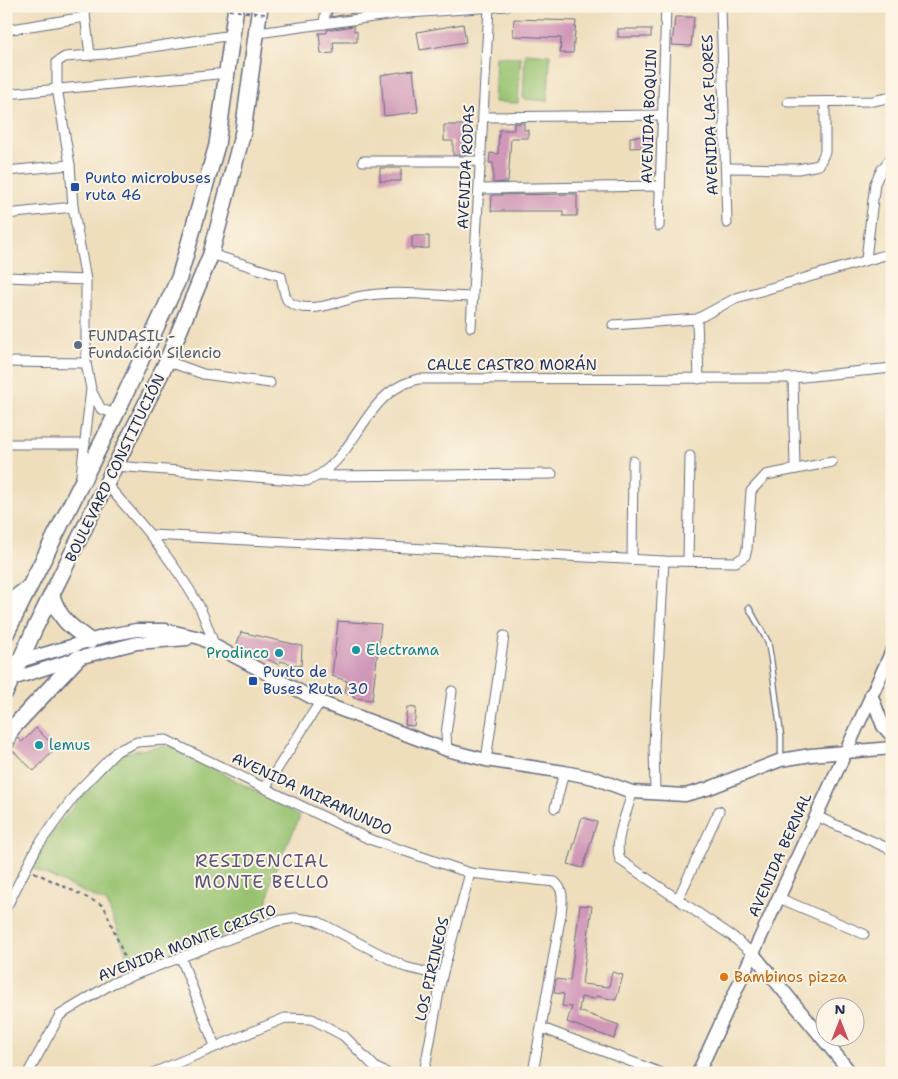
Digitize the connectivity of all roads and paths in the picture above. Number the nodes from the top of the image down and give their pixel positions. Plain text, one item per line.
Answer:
1 (84, 6) edge
2 (326, 6) edge
3 (507, 6) edge
4 (666, 6) edge
5 (721, 6) edge
6 (232, 8) edge
7 (489, 8) junction
8 (263, 10) edge
9 (396, 10) edge
10 (85, 17) junction
11 (324, 24) junction
12 (6, 30) edge
13 (258, 33) junction
14 (232, 35) junction
15 (90, 55) junction
16 (228, 73) junction
17 (58, 88) junction
18 (6, 94) edge
19 (892, 97) edge
20 (788, 102) dead end
21 (825, 102) junction
22 (661, 116) junction
23 (483, 117) junction
24 (892, 157) edge
25 (363, 161) dead end
26 (481, 161) junction
27 (70, 165) junction
28 (726, 168) junction
29 (6, 171) edge
30 (660, 186) junction
31 (479, 189) junction
32 (72, 207) junction
33 (6, 214) edge
34 (728, 223) dead end
35 (659, 226) dead end
36 (892, 253) edge
37 (211, 254) junction
38 (866, 259) junction
39 (6, 277) edge
40 (86, 280) junction
41 (473, 297) junction
42 (697, 320) junction
43 (613, 325) dead end
44 (471, 327) dead end
45 (167, 361) junction
46 (6, 362) edge
47 (86, 363) junction
48 (892, 368) edge
49 (793, 378) junction
50 (699, 379) junction
51 (270, 383) dead end
52 (90, 389) junction
53 (116, 414) junction
54 (6, 444) edge
55 (85, 444) junction
56 (690, 456) dead end
57 (633, 461) dead end
58 (832, 462) dead end
59 (115, 466) junction
60 (795, 469) junction
61 (552, 474) dead end
62 (321, 476) junction
63 (80, 485) junction
64 (108, 485) junction
65 (151, 535) junction
66 (632, 559) junction
67 (664, 561) junction
68 (688, 561) junction
69 (32, 586) junction
70 (52, 596) junction
71 (7, 603) edge
72 (750, 608) dead end
73 (6, 634) edge
74 (504, 636) dead end
75 (200, 638) junction
76 (90, 641) junction
77 (216, 646) junction
78 (892, 651) edge
79 (78, 658) junction
80 (13, 663) edge
81 (8, 684) edge
82 (452, 691) dead end
83 (871, 694) junction
84 (320, 702) junction
85 (17, 722) junction
86 (6, 735) edge
87 (892, 736) edge
88 (6, 746) edge
89 (892, 748) edge
90 (447, 750) junction
91 (844, 752) junction
92 (486, 760) junction
93 (781, 760) junction
94 (564, 772) junction
95 (265, 788) junction
96 (632, 792) junction
97 (655, 793) junction
98 (555, 808) dead end
99 (719, 811) dead end
100 (816, 816) junction
101 (892, 850) edge
102 (27, 868) junction
103 (470, 873) junction
104 (779, 898) junction
105 (678, 899) junction
106 (6, 908) edge
107 (864, 934) dead end
108 (754, 955) junction
109 (181, 958) junction
110 (132, 976) junction
111 (442, 976) junction
112 (542, 1028) junction
113 (215, 1046) junction
114 (28, 1073) edge
115 (153, 1073) edge
116 (387, 1073) edge
117 (424, 1073) edge
118 (533, 1073) edge
119 (660, 1073) edge
120 (698, 1073) edge
121 (851, 1073) edge

1 - 10 street
2 - 11 street
3 - 7 street
4 - 22 street, AVENIDA BOQUIN
5 - 28 street, AVENIDA LAS FLORES
6 - 8 path, bridge
6 - 14 highway, BOULEVARD CONSTITUCIÓN
7 - 9 street
7 - 23 street, AVENIDA RODAS
8 - 13 highway, BOULEVARD CONSTITUCIÓN
9 - 11 street
10 - 12 street
10 - 15 street
11 - 13 street
13 - 37 highway, BOULEVARD CONSTITUCIÓN
14 - 15 street
14 - 16 highway, BOULEVARD CONSTITUCIÓN
15 - 17 street
16 - 17 street
16 - 53 highway, BOULEVARD CONSTITUCIÓN
17 - 18 street
17 - 27 street
19 - 21 street
20 - 21 street
21 - 28 street
22 - 23 street
22 - 30 street, AVENIDA BOQUIN
23 - 26 street, AVENIDA RODAS
24 - 38 street
25 - 26 street
26 - 31 street, AVENIDA RODAS
27 - 29 street
27 - 32 street
28 - 34 street, AVENIDA LAS FLORES
30 - 31 street
30 - 35 street, AVENIDA BOQUIN
31 - 41 street, AVENIDA RODAS
32 - 33 street
32 - 40 street
36 - 38 street
37 - 41 street
37 - 45 highway, BOULEVARD CONSTITUCIÓN
38 - 42 street
39 - 40 street
40 - 47 street
41 - 44 street, AVENIDA RODAS
42 - 43 street
42 - 50 street
45 - 51 street
45 - 59 highway, BOULEVARD CONSTITUCIÓN
46 - 47 street
47 - 52 street
48 - 49 street, CALLE CASTRO MORÁN
49 - 50 street, CALLE CASTRO MORÁN
49 - 60 street
50 - 62 street, CALLE CASTRO MORÁN
52 - 53 street
52 - 55 street
53 - 63 highway, BOULEVARD CONSTITUCIÓN
54 - 55 street
55 - 63 street
56 - 68 street
57 - 66 street
58 - 60 street
59 - 62 street
59 - 64 highway, BOULEVARD CONSTITUCIÓN
60 - 68 street
61 - 62 street
63 - 69 highway, BOULEVARD CONSTITUCIÓN
64 - 65 street
64 - 70 highway, BOULEVARD CONSTITUCIÓN
65 - 66 street
65 - 77 street
66 - 67 street
67 - 68 street
67 - 97 street
69 - 71 highway
69 - 73 highway, BOULEVARD CONSTITUCIÓN
70 - 76 highway
70 - 80 highway, BOULEVARD CONSTITUCIÓN
72 - 93 lane
74 - 92 street
75 - 76 street
75 - 77 street
75 - 79 street
76 - 80 street
77 - 84 street
78 - 83 street, AVENIDA BERNAL
79 - 81 street
79 - 85 highway
80 - 81 highway, BOULEVARD CONSTITUCIÓN
82 - 90 street
83 - 87 street
83 - 91 street, AVENIDA BERNAL
84 - 90 street
84 - 95 street
85 - 86 highway
85 - 88 street
89 - 91 street
90 - 92 street
91 - 93 street
91 - 100 street, AVENIDA BERNAL
92 - 94 street
93 - 97 street
94 - 96 street
94 - 98 street
95 - 102 street, AVENIDA MIRAMUNDO
95 - 103 street, AVENIDA MIRAMUNDO
96 - 97 street
96 - 105 street
99 - 105 street
100 - 101 street
100 - 104 street, AVENIDA BERNAL
102 - 106 street, AVENIDA MIRAMUNDO
102 - 110 path
103 - 111 street, LOS PIRINEOS
103 - 112 street, AVENIDA MIRAMUNDO
104 - 107 street
104 - 108 street, AVENIDA BERNAL
105 - 108 street
108 - 120 street, AVENIDA BERNAL
108 - 121 street
109 - 110 street, AVENIDA MONTE CRISTO
109 - 111 street, AVENIDA MONTE CRISTO
109 - 113 street
110 - 114 street, AVENIDA MONTE CRISTO
111 - 117 street, LOS PIRINEOS
112 - 118 street, AVENIDA MIRAMUNDO
112 - 119 street
113 - 115 street
113 - 116 street

